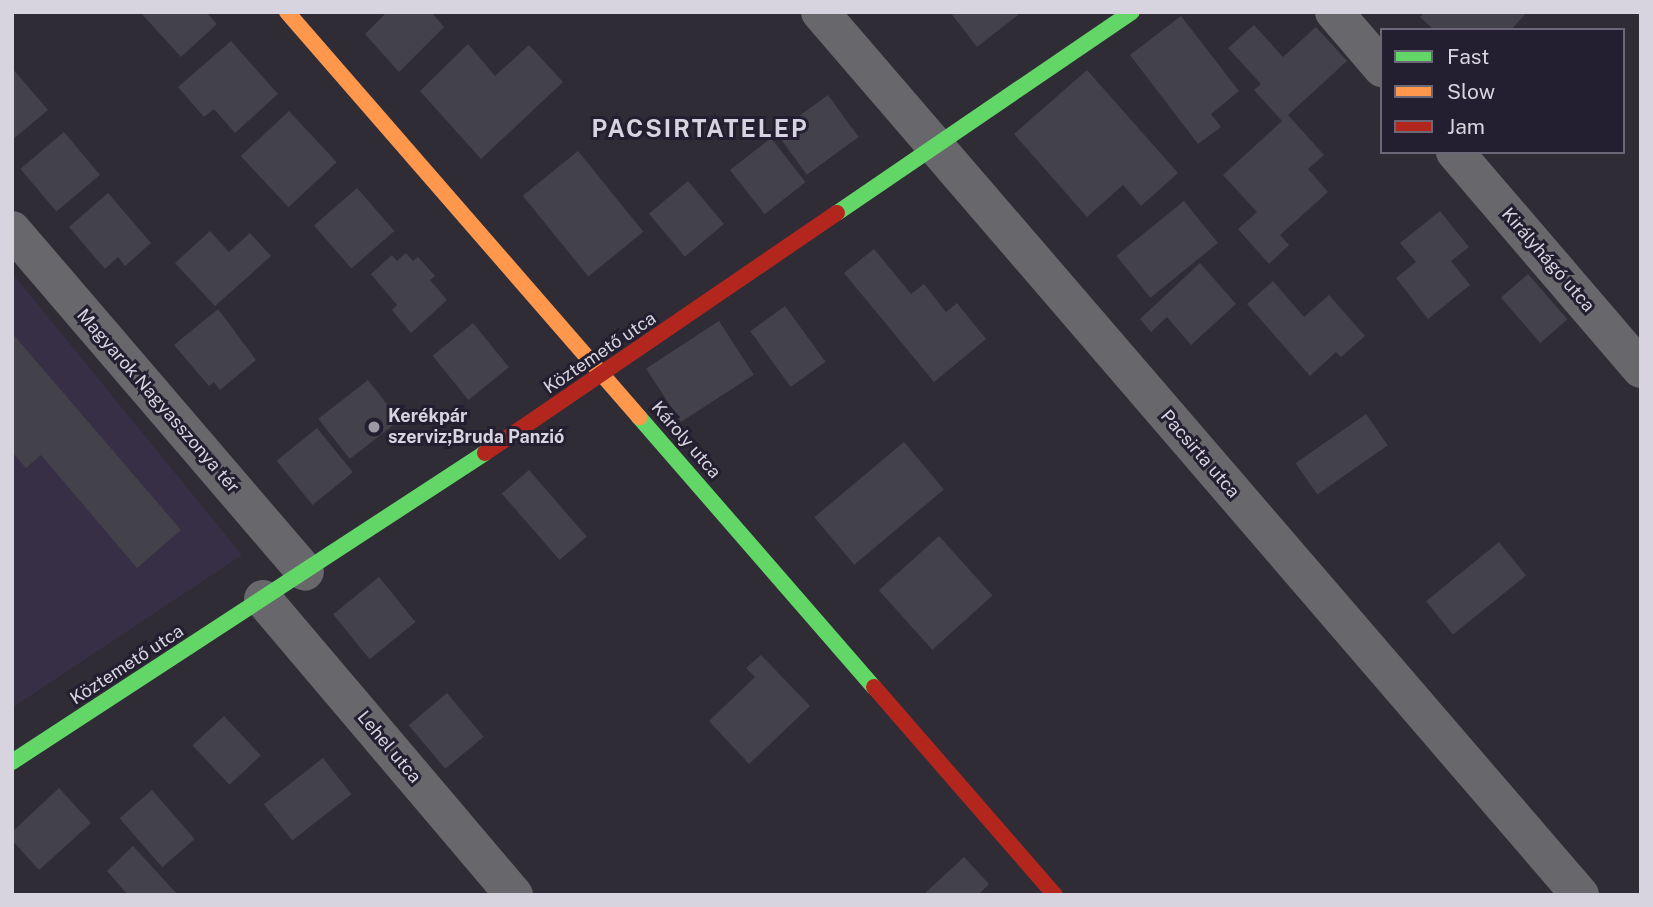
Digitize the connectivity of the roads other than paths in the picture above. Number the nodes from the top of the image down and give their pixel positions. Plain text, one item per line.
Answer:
1 (287, 12) edge
2 (820, 12) edge
3 (1132, 12) edge
4 (1334, 12) edge
5 (1380, 66) edge
6 (934, 146) junction
7 (1457, 154) edge
8 (12, 230) edge
9 (1641, 369) edge
10 (603, 375) junction
11 (305, 572) junction
12 (263, 599) junction
13 (12, 762) edge
14 (514, 895) edge
15 (1055, 895) edge
16 (1580, 895) edge

1 - 10 street, Károly utca
2 - 6 street, Pacsirta utca
3 - 6 street, Köztemető utca
4 - 5 street
6 - 10 street, Köztemető utca
6 - 16 street, Pacsirta utca
7 - 9 street, Királyhágó utca
8 - 11 street, Magyarok Nagyasszonya tér
10 - 11 street, Köztemető utca
10 - 15 street, Károly utca
11 - 12 street, Köztemető utca
12 - 13 street, Köztemető utca
12 - 14 street, Lehel utca

